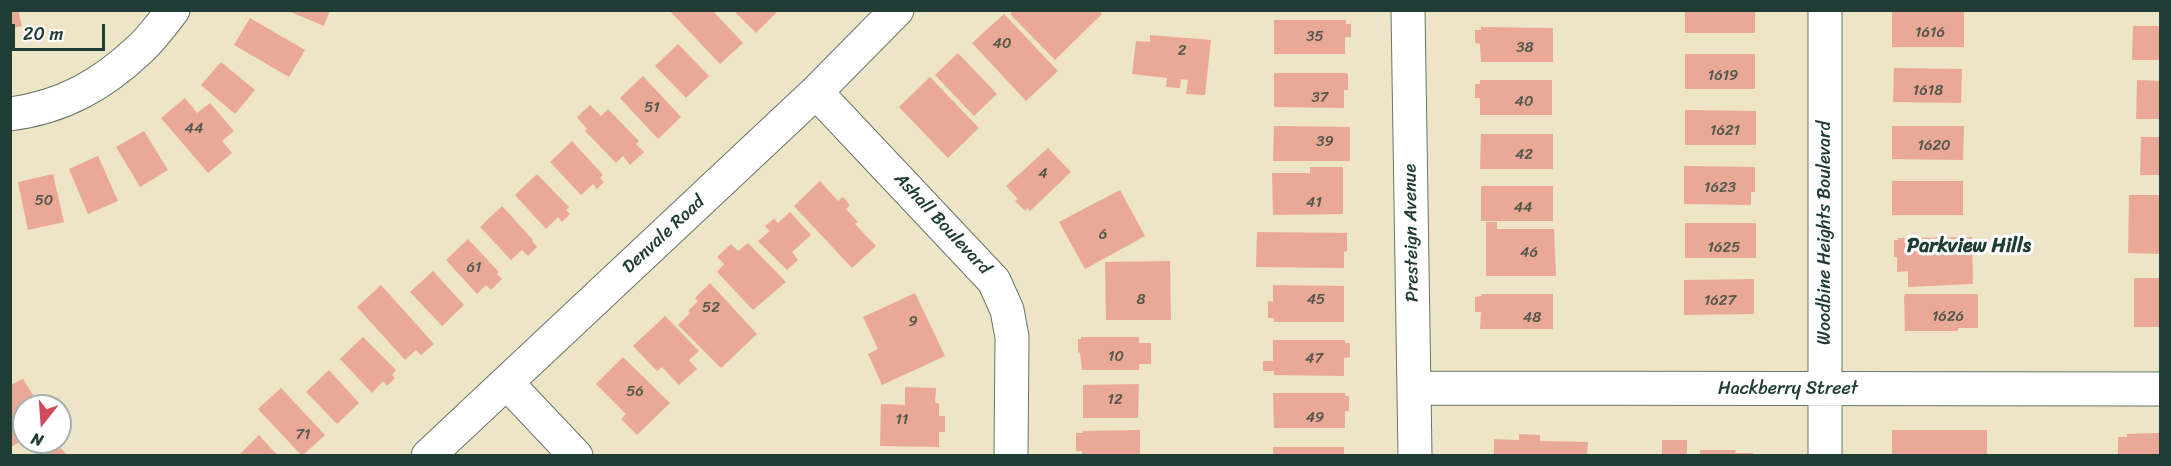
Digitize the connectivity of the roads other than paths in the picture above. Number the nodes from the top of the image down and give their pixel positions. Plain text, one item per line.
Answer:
1 (173, 10) edge
2 (897, 10) edge
3 (1408, 10) edge
4 (1825, 10) edge
5 (816, 92) junction
6 (10, 114) edge
7 (507, 383) junction
8 (1415, 388) junction
9 (1826, 389) junction
10 (2160, 389) edge
11 (428, 456) edge
12 (576, 456) edge
13 (1011, 456) edge
14 (1415, 456) edge
15 (1825, 456) edge

1 - 6 street
2 - 5 street, Denvale Road
3 - 8 street, Presteign Avenue
4 - 9 street, Woodbine Heights Boulevard
5 - 7 street, Denvale Road
5 - 13 street, Ashall Boulevard
7 - 11 street, Denvale Road
7 - 12 street
8 - 9 street, Hackberry Street
8 - 14 street, Presteign Avenue
9 - 10 street, Hackberry Street
9 - 15 street, Woodbine Heights Boulevard

